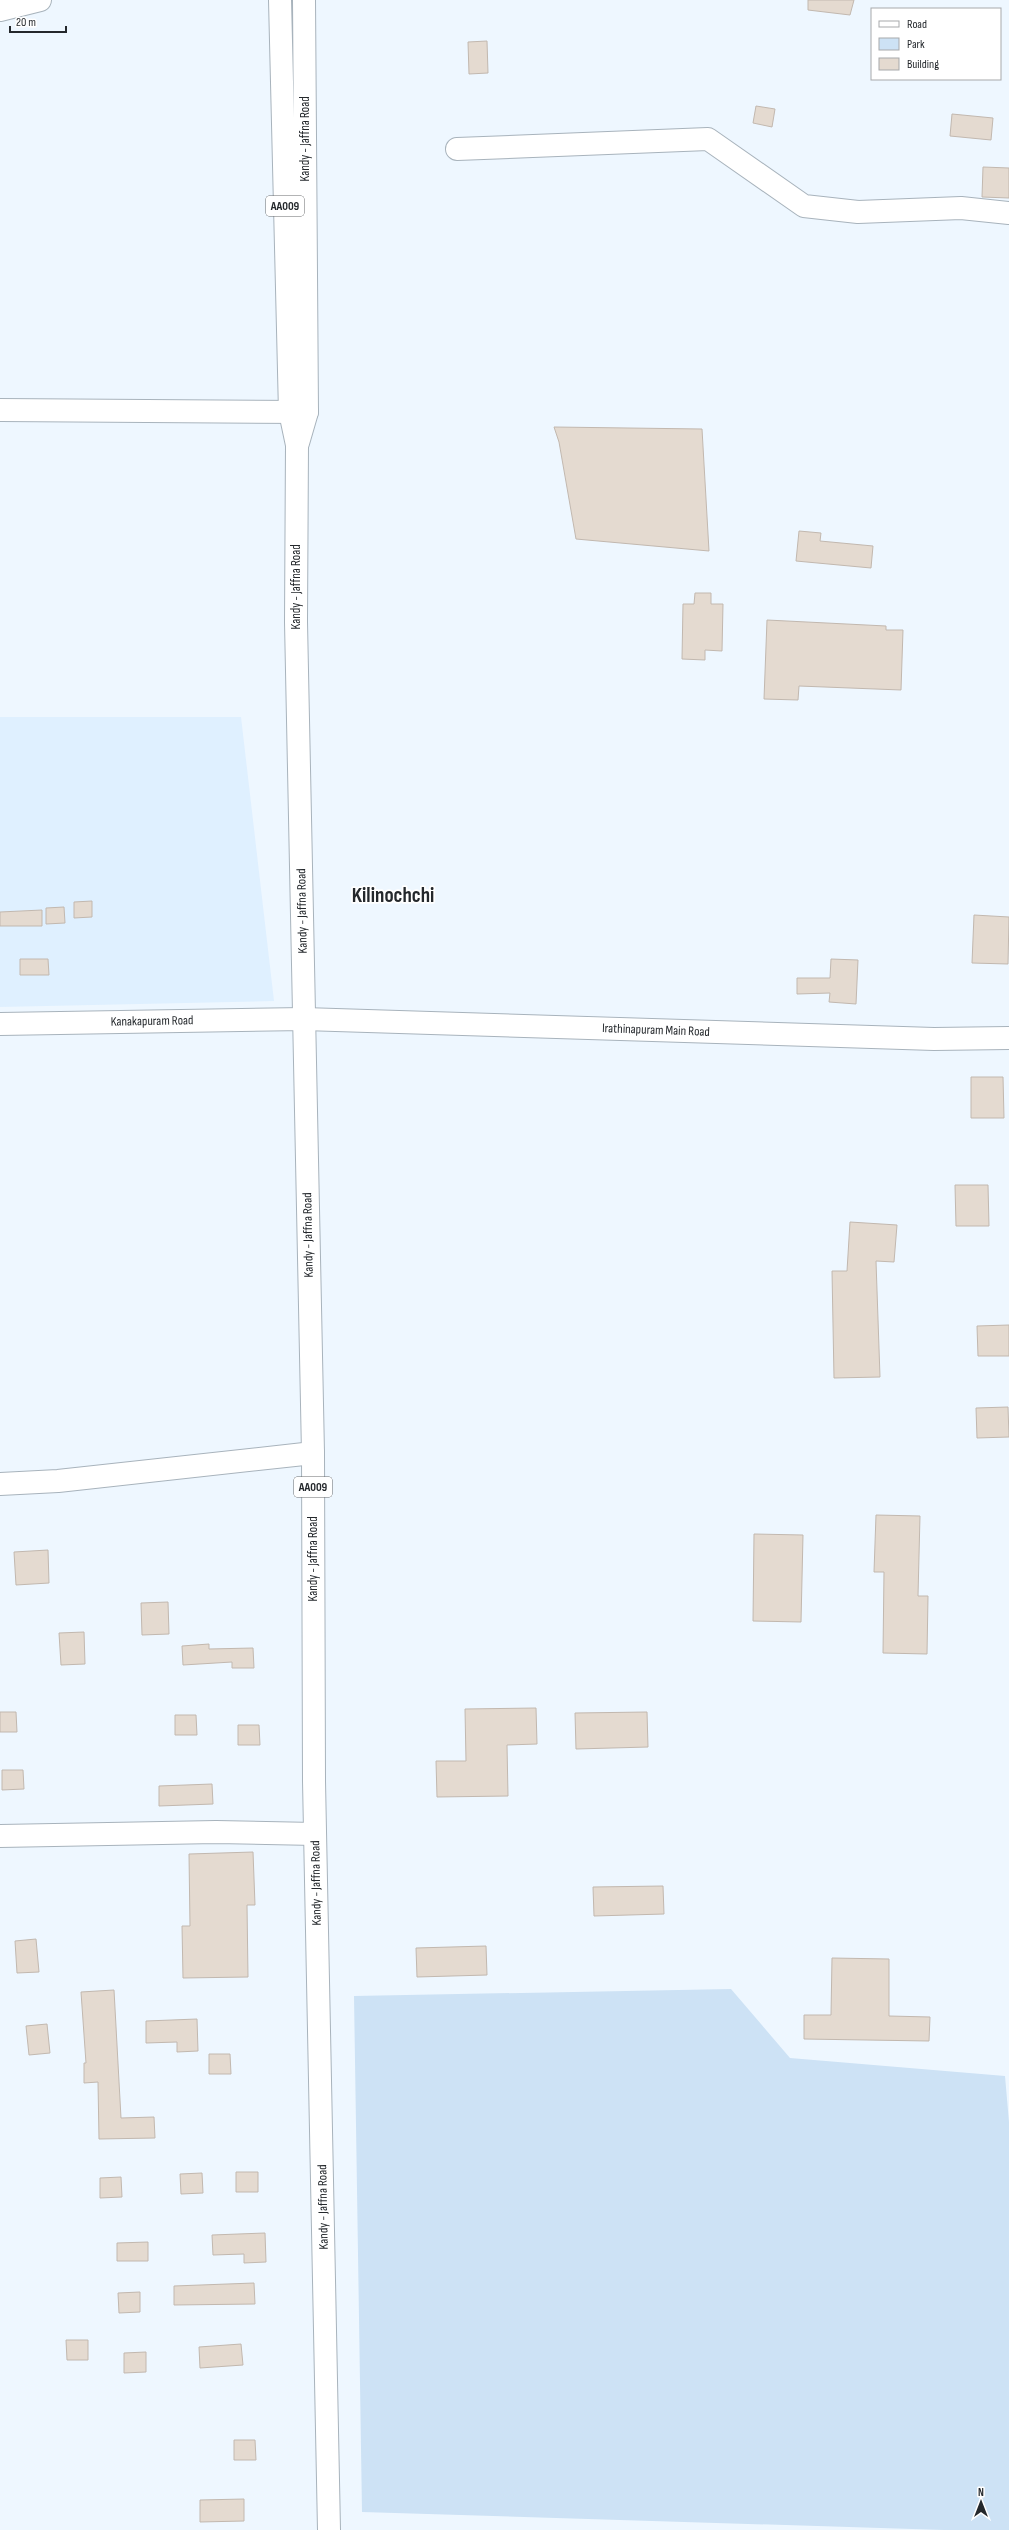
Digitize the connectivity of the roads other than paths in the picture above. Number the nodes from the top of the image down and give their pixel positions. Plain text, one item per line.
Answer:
1 (40, 0) edge
2 (280, 0) edge
3 (304, 0) edge
4 (0, 10) edge
5 (457, 149) dead end
6 (1009, 213) edge
7 (0, 410) edge
8 (299, 412) junction
9 (304, 1019) junction
10 (0, 1024) edge
11 (1009, 1038) edge
12 (313, 1453) junction
13 (0, 1484) edge
14 (315, 1834) junction
15 (0, 1836) edge
16 (329, 2530) edge

1 - 4 main road
2 - 8 main road, Kandy - Jaffna Road / AA009
3 - 8 main road, Kandy - Jaffna Road / AA009
5 - 6 main road
7 - 8 main road
8 - 9 main road, Kandy - Jaffna Road / AA009
9 - 10 main road, Kanakapuram Road
9 - 11 main road, Irathinapuram Main Road
9 - 12 main road, Kandy - Jaffna Road / AA009
12 - 13 main road
12 - 14 main road, Kandy - Jaffna Road / AA009
14 - 15 main road
14 - 16 main road, Kandy - Jaffna Road / AA009

